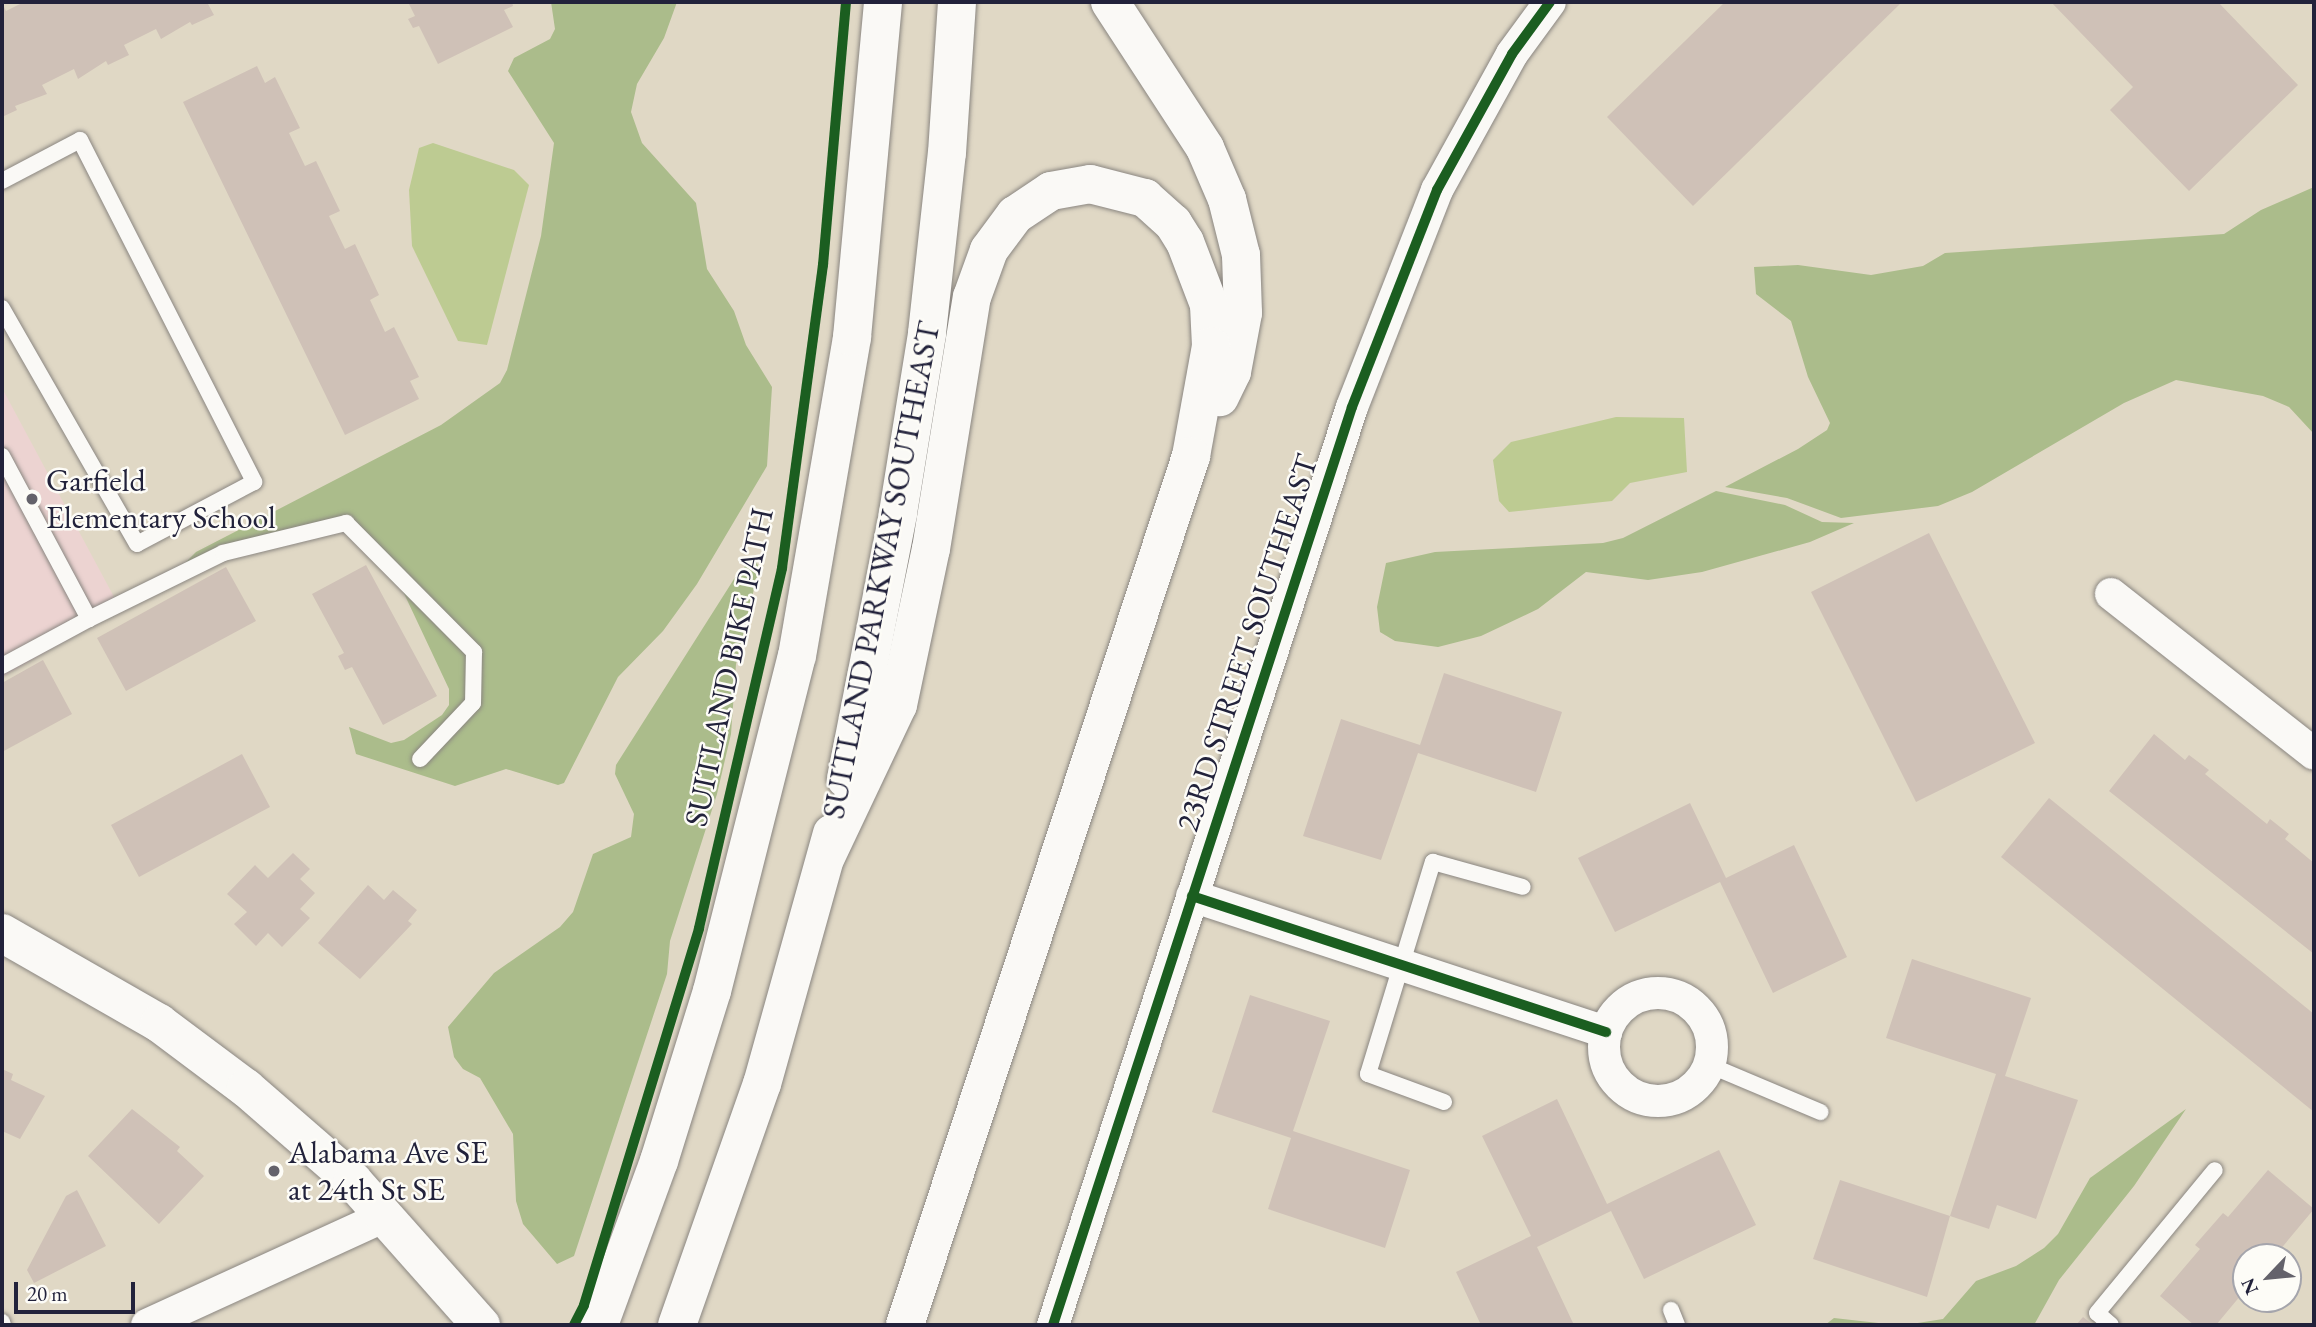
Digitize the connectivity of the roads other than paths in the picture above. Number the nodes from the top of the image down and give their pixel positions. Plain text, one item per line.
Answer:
1 (883, 2) edge
2 (957, 2) edge
3 (1110, 2) edge
4 (1549, 2) edge
5 (2, 181) edge
6 (2, 308) edge
7 (2, 456) edge
8 (1191, 456) junction
9 (2111, 594) dead end
10 (89, 619) junction
11 (2, 666) edge
12 (2314, 754) edge
13 (420, 759) dead end
14 (826, 857) junction
15 (1523, 887) dead end
16 (1192, 896) junction
17 (2, 933) edge
18 (1402, 965) junction
19 (1606, 1032) junction
20 (1709, 1065) junction
21 (1444, 1102) dead end
22 (1820, 1112) dead end
23 (2215, 1170) dead end
24 (385, 1216) junction
25 (147, 1325) edge
26 (481, 1325) edge
27 (599, 1325) edge
28 (677, 1325) edge
29 (905, 1325) edge
30 (1053, 1325) edge
31 (2110, 1325) edge

1 - 27 main road, SUITLAND PARKWAY SOUTHEAST
2 - 14 main road, SUITLAND PARKWAY SOUTHEAST
3 - 8 main road
4 - 16 street, 23RD STREET SOUTHEAST
5 - 6 lane
7 - 10 lane
8 - 14 main road
8 - 29 main road
9 - 12 street
10 - 11 lane
10 - 13 lane
14 - 28 main road, SUITLAND PARKWAY SOUTHEAST
15 - 18 lane
16 - 18 street
16 - 30 street, 23RD STREET SOUTHEAST
17 - 24 main road
18 - 19 street
18 - 21 lane
19 - 20 street
19 - 20 street
20 - 22 lane
23 - 31 lane
24 - 25 street
24 - 26 main road

